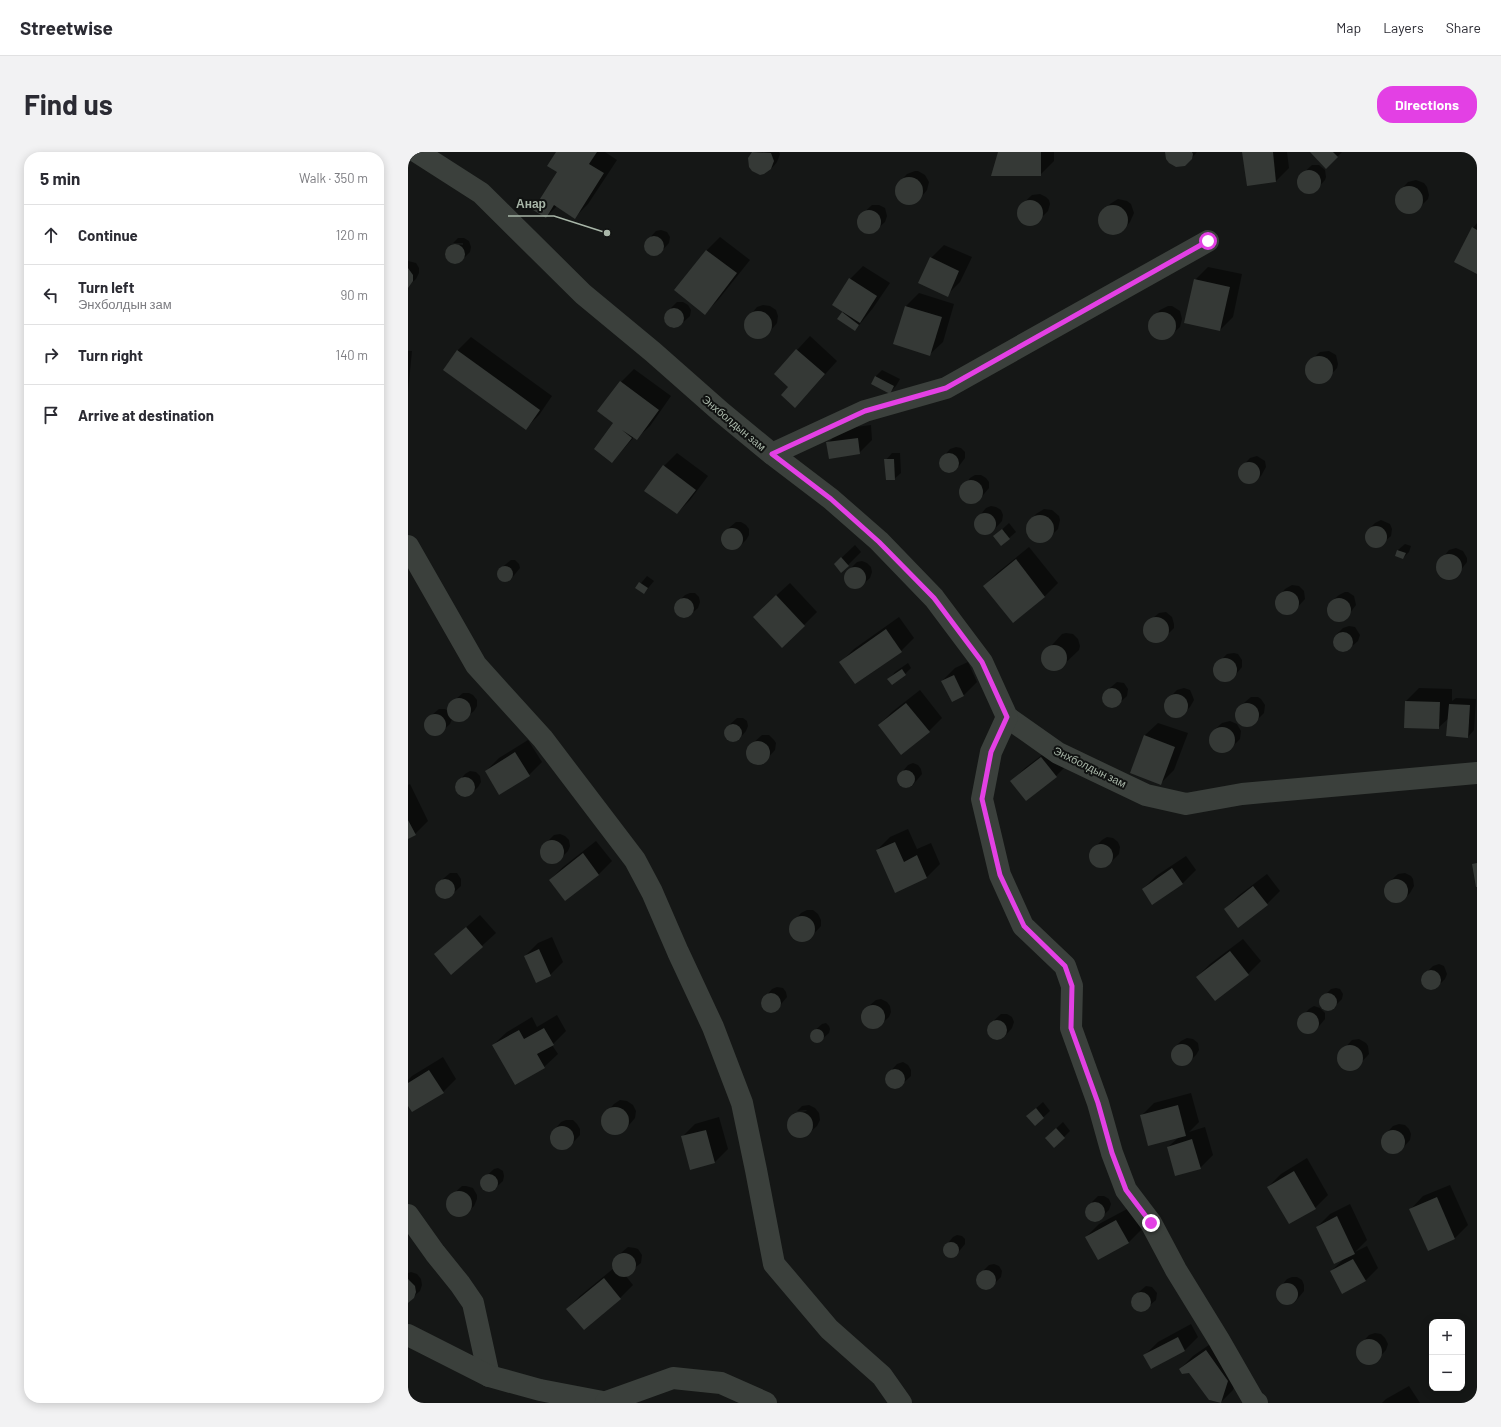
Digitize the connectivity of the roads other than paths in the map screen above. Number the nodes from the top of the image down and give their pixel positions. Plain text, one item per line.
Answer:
1 (417, 152) edge
2 (1208, 241) dead end
3 (772, 454) junction
4 (408, 546) edge
5 (1007, 717) junction
6 (1477, 773) edge
7 (408, 1216) edge
8 (408, 1335) edge
9 (489, 1376) junction
10 (607, 1403) edge
11 (766, 1403) edge
12 (901, 1403) edge
13 (1257, 1403) edge

1 - 3 street, Энхболдын зам
2 - 3 street
3 - 5 street, Энхболдын зам
4 - 12 street
5 - 6 street, Энхболдын зам
5 - 13 street
7 - 9 street
8 - 9 street
9 - 10 street
10 - 11 street

